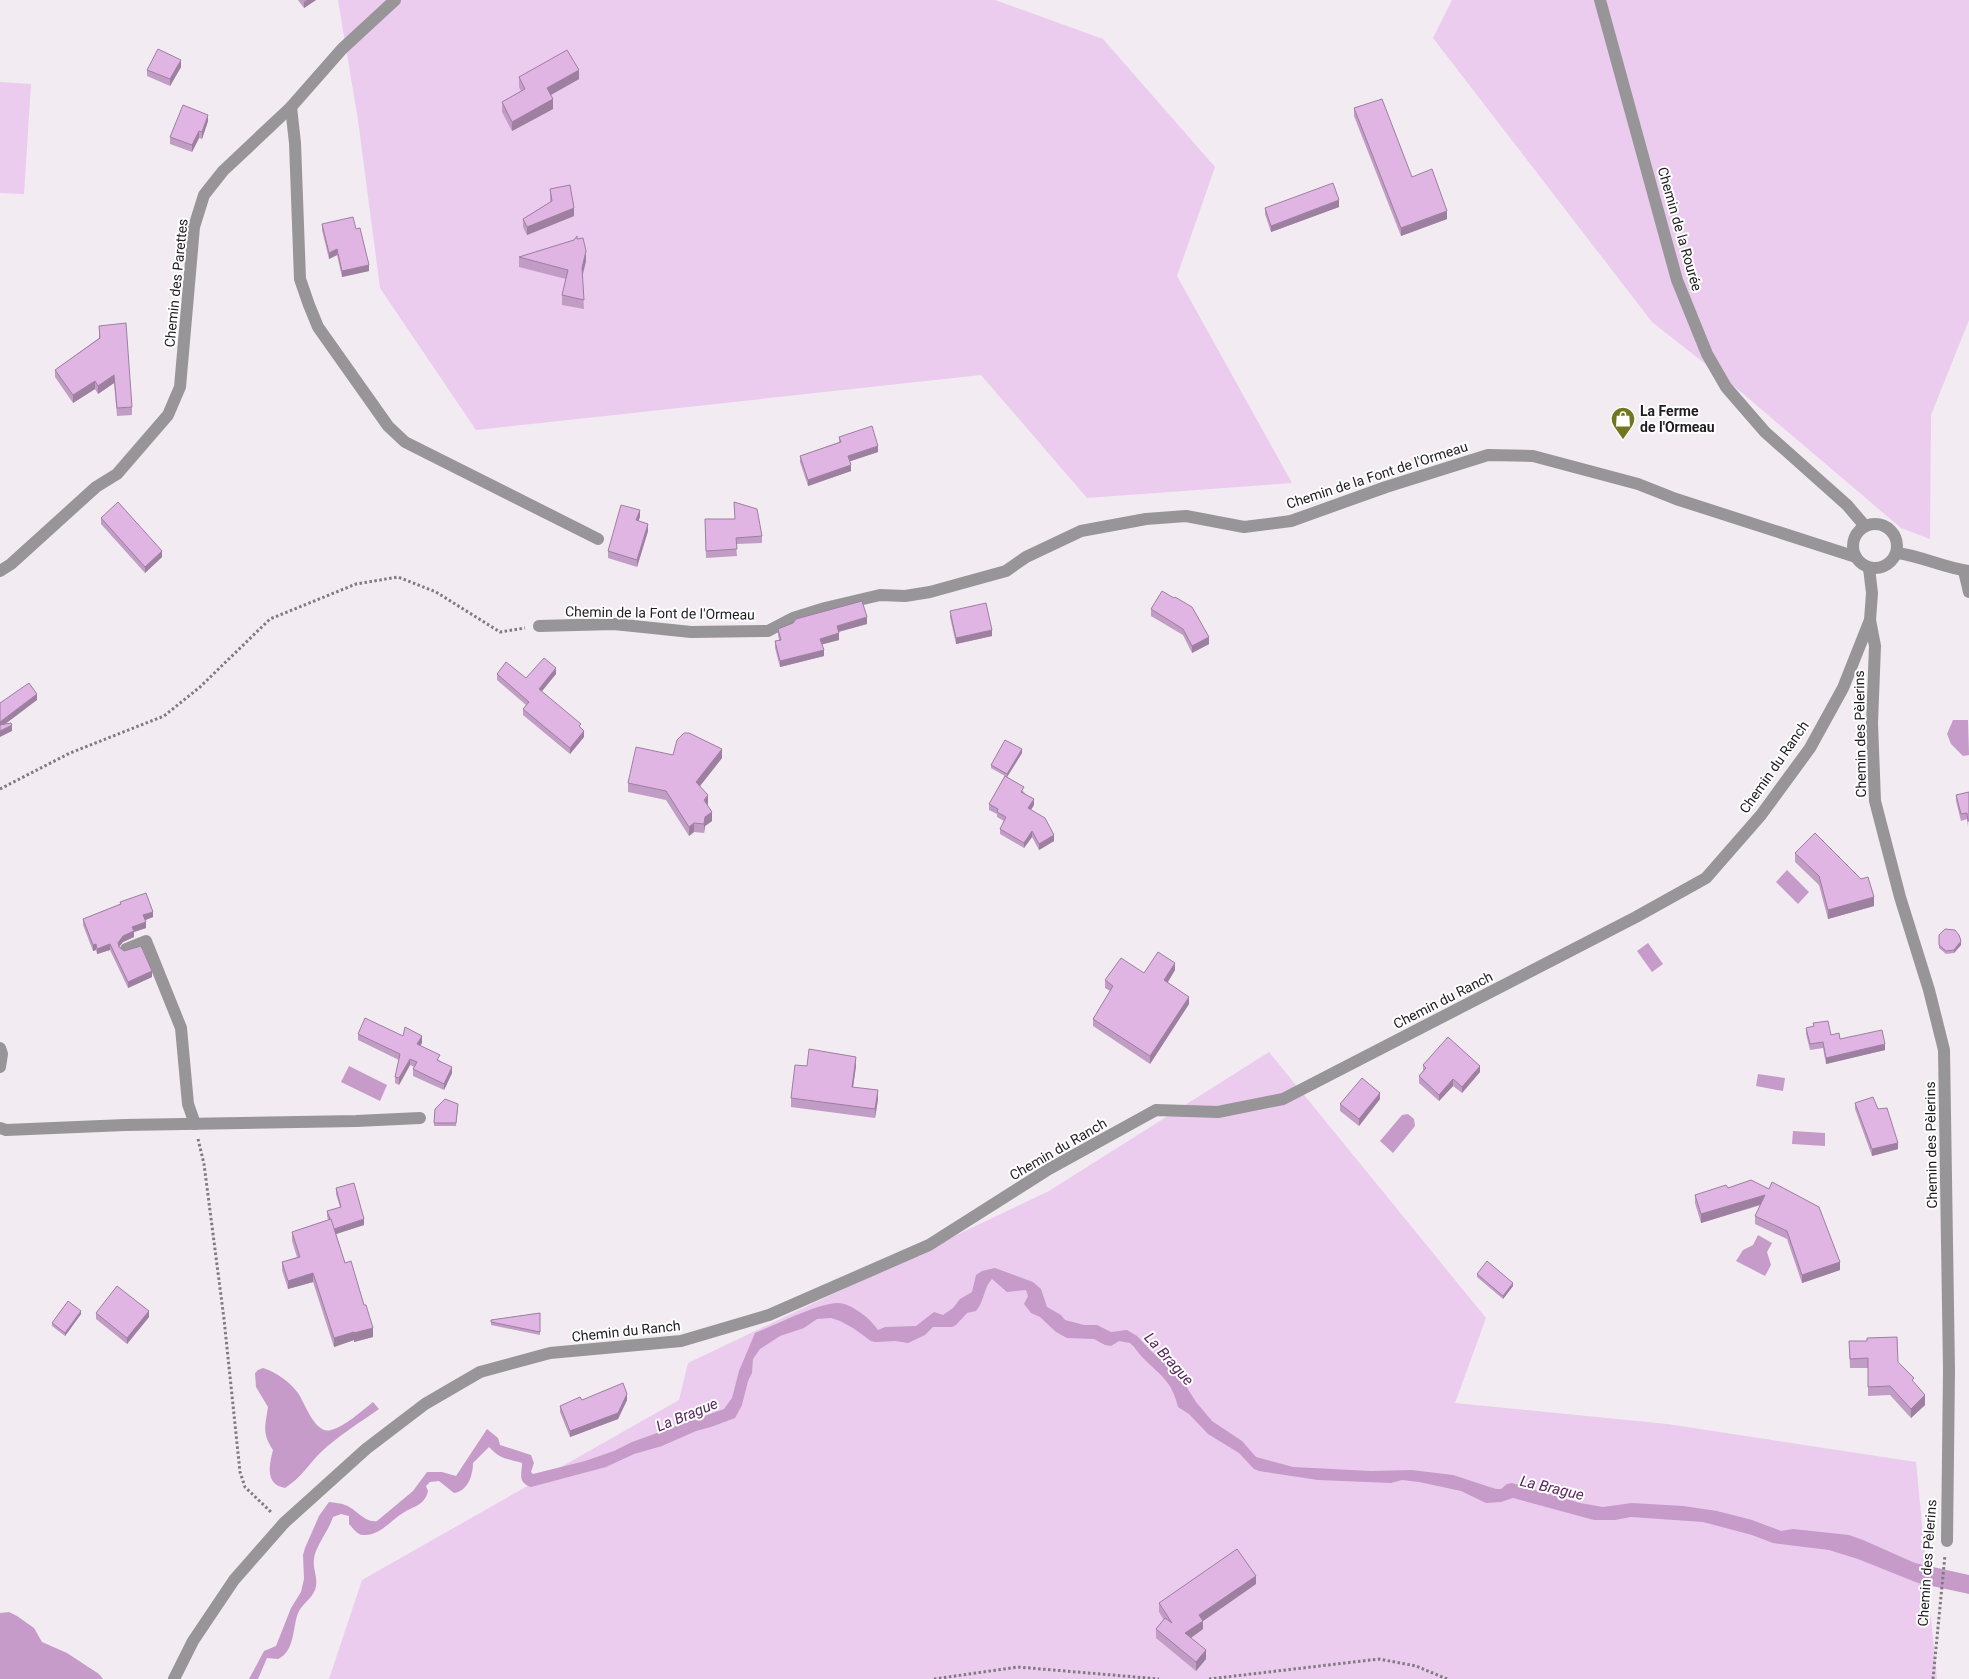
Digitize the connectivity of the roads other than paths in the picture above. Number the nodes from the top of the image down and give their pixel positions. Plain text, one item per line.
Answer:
1 (395, 0) edge
2 (1600, 0) edge
3 (290, 108) junction
4 (1865, 526) junction
5 (598, 539) dead end
6 (1897, 553) junction
7 (1856, 556) junction
8 (1869, 568) junction
9 (0, 571) edge
10 (1966, 571) edge
11 (1969, 592) edge
12 (1870, 620) junction
13 (539, 626) road end
14 (126, 949) edge
15 (0, 1048) edge
16 (0, 1067) edge
17 (420, 1118) dead end
18 (195, 1124) junction
19 (0, 1128) edge
20 (1947, 1541) road end
21 (174, 1679) edge

1 - 3 street, Chemin des Parettes
2 - 4 street, Chemin de la Rourée
3 - 5 street
3 - 9 street, Chemin des Parettes
4 - 6 street
4 - 7 street
6 - 8 street
6 - 10 street
7 - 8 street
7 - 13 street, Chemin de la Font de l'Ormeau
8 - 12 street, Chemin du Ranch
10 - 11 street
12 - 20 street, Chemin des Pèlerins
12 - 21 street, Chemin du Ranch
14 - 18 street
15 - 16 street
17 - 18 street
18 - 19 street

